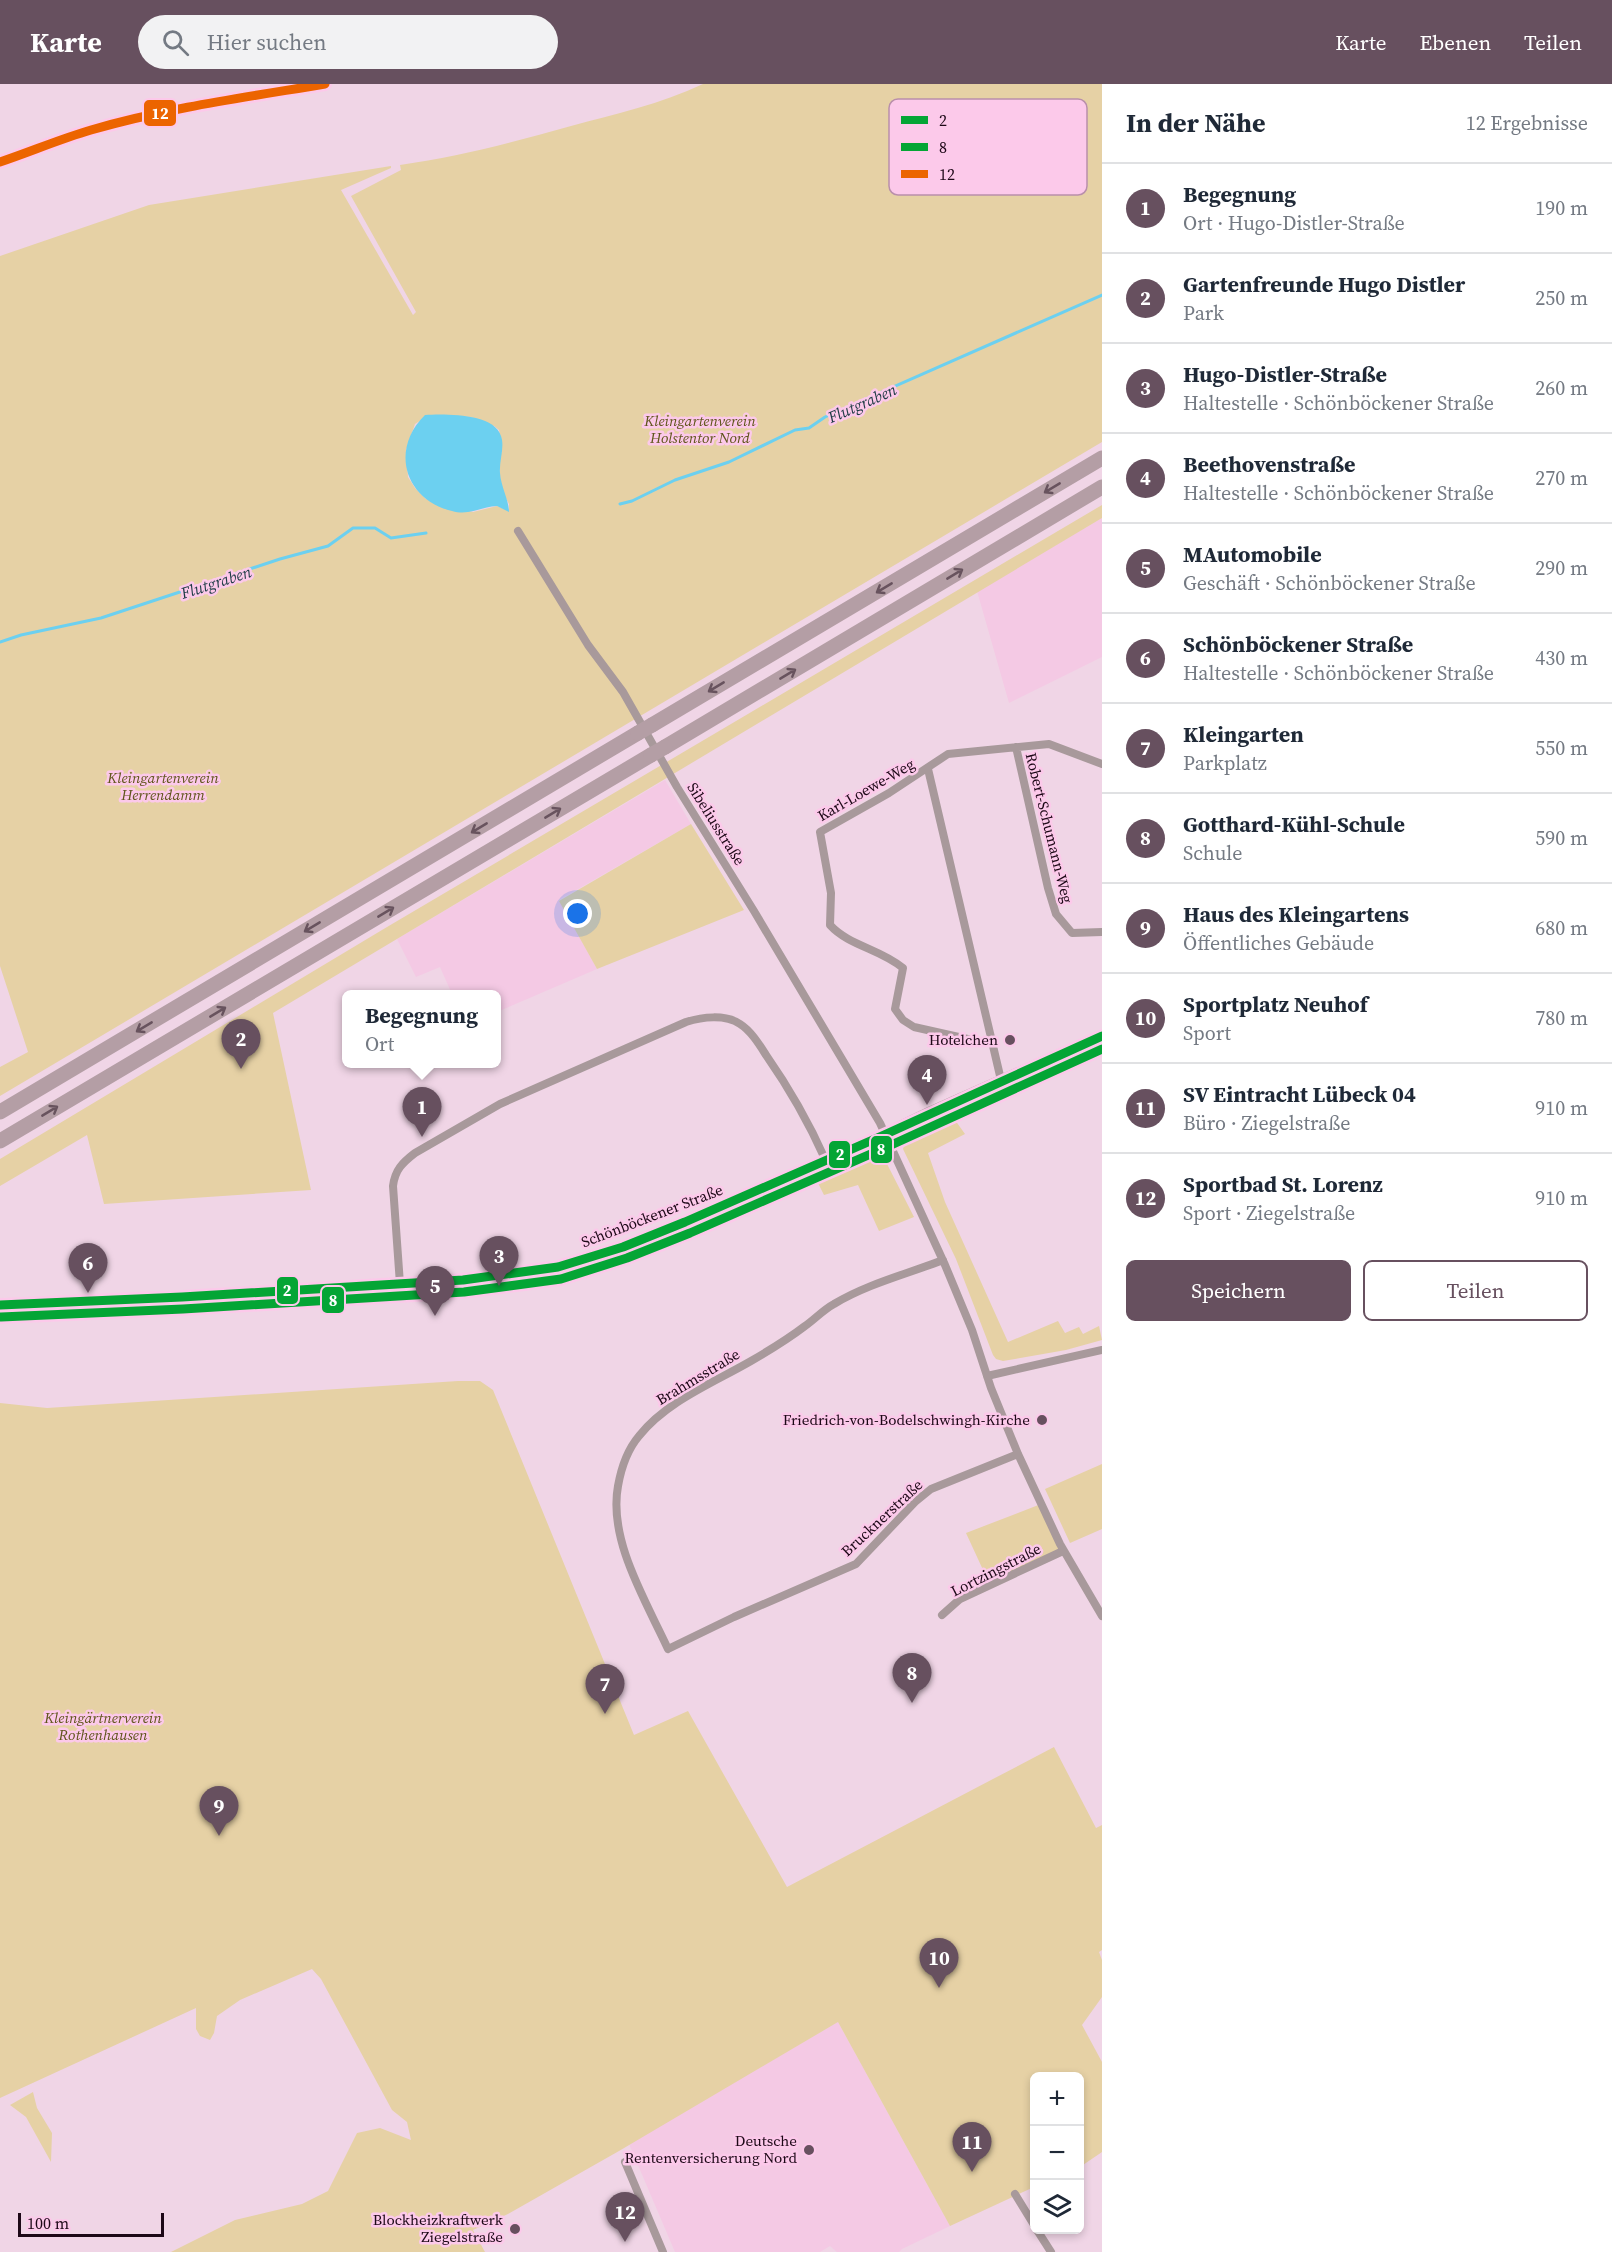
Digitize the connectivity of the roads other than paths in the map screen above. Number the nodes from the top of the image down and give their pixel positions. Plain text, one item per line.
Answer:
1 (325, 84) edge
2 (0, 162) edge
3 (1102, 458) edge
4 (1102, 487) edge
5 (518, 531) dead end
6 (1016, 747) junction
7 (1102, 765) edge
8 (928, 769) junction
9 (1102, 932) edge
10 (1102, 1036) edge
11 (990, 1040) junction
12 (1001, 1080) junction
13 (0, 1112) edge
14 (885, 1135) junction
15 (0, 1141) edge
16 (825, 1159) junction
17 (943, 1260) junction
18 (400, 1284) junction
19 (0, 1305) edge
20 (1102, 1350) edge
21 (987, 1376) junction
22 (1018, 1454) junction
23 (1063, 1551) junction
24 (942, 1615) dead end
25 (1102, 1616) edge
26 (668, 1649) joint
27 (626, 2162) dead end
28 (1015, 2194) dead end
29 (1030, 2217) edge
30 (1040, 2234) edge
31 (663, 2252) edge
32 (1051, 2252) edge

1 - 2 street
3 -> 13 highway, bridge
15 -> 4 highway, bridge
5 - 14 street, Sibeliusstraße
6 - 7 street, Robert-Schumann-Weg
6 - 8 street, Karl-Loewe-Weg
6 - 9 street, Robert-Schumann-Weg
8 - 11 street, Karl-Loewe-Weg
8 - 11 street, Karl-Loewe-Weg
10 - 12 main road, Schönböckener Straße
11 - 12 street, Karl-Loewe-Weg
12 - 14 main road, Schönböckener Straße
14 - 16 main road, Schönböckener Straße
14 - 17 street, Sibeliusstraße
16 - 18 main road, Schönböckener Straße
16 - 18 street
17 - 21 street, Sibeliusstraße
17 - 26 street, Brahmsstraße
18 - 19 main road, Schönböckener Straße
20 - 21 street
21 - 22 street, Sibeliusstraße
22 - 23 street, Sibeliusstraße
22 - 26 street, Brucknerstraße
23 - 24 street, Lortzingstraße
23 - 25 street, Sibeliusstraße
27 - 31 street
28 - 29 street
30 - 32 street

